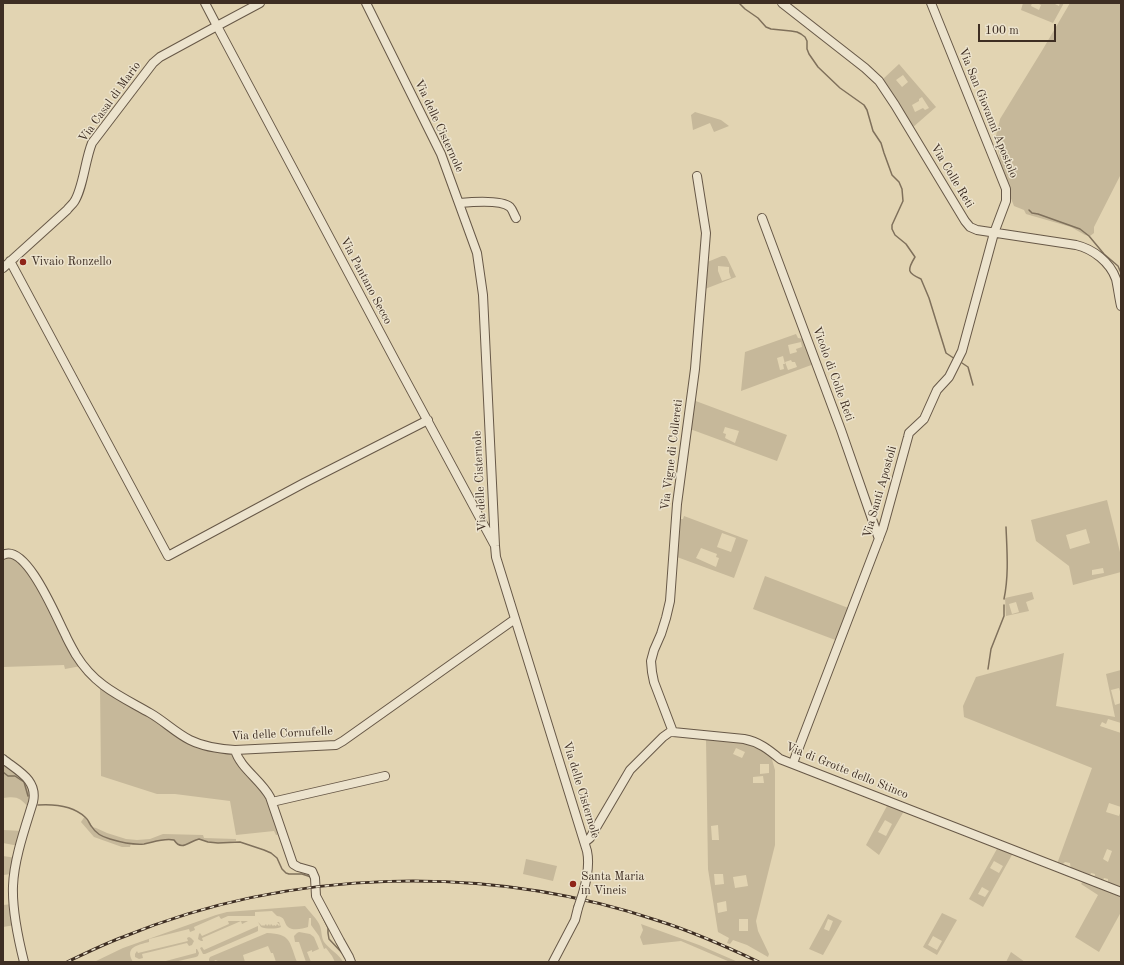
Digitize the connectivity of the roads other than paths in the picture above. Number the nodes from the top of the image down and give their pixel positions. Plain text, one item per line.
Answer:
1 (205, 3) edge
2 (260, 3) edge
3 (366, 3) edge
4 (782, 3) edge
5 (931, 3) edge
6 (217, 26) junction
7 (697, 176) dead end
8 (459, 203) junction
9 (516, 218) dead end
10 (762, 218) dead end
11 (994, 233) junction
12 (10, 262) junction
13 (3, 268) edge
14 (1121, 306) edge
15 (428, 420) junction
16 (880, 539) junction
17 (495, 546) junction
18 (3, 555) edge
19 (515, 619) junction
20 (673, 732) junction
21 (235, 750) junction
22 (3, 759) edge
23 (793, 764) junction
24 (385, 776) dead end
25 (272, 802) junction
26 (585, 842) junction
27 (1121, 892) edge
28 (24, 962) edge
29 (351, 962) edge
30 (553, 962) edge

1 - 6 street
2 - 6 street
3 - 8 street, Via delle Cisternole
4 - 11 street, Via Colle Reti
5 - 11 street, Via San Giovanni Apostolo
6 - 12 street, Via Casal di Mario
6 - 15 street, Via Pantano Secco
7 - 20 street, Via Vigne di Collereti
8 - 9 street
8 - 17 street, Via delle Cisternole
10 - 16 street, Vicolo di Colle Reti
11 - 14 street, Via Colle Reti
11 - 16 street, Via Santi Apostoli
12 - 13 street, Via Casal di Mario
12 - 15 street
15 - 17 street, Via Pantano Secco
16 - 23 street, Via Santi Apostoli
17 - 19 street, Via delle Cisternole
18 - 21 street, Via delle Cornufelle
19 - 21 street, Via delle Cornufelle
19 - 26 street, Via delle Cisternole
20 - 23 street, Via di Grotte dello Stinco
20 - 26 street
21 - 25 street
22 - 28 street
23 - 27 street, Via di Grotte dello Stinco
24 - 25 street
25 - 29 street
26 - 30 street, Via delle Cisternole, bridge

